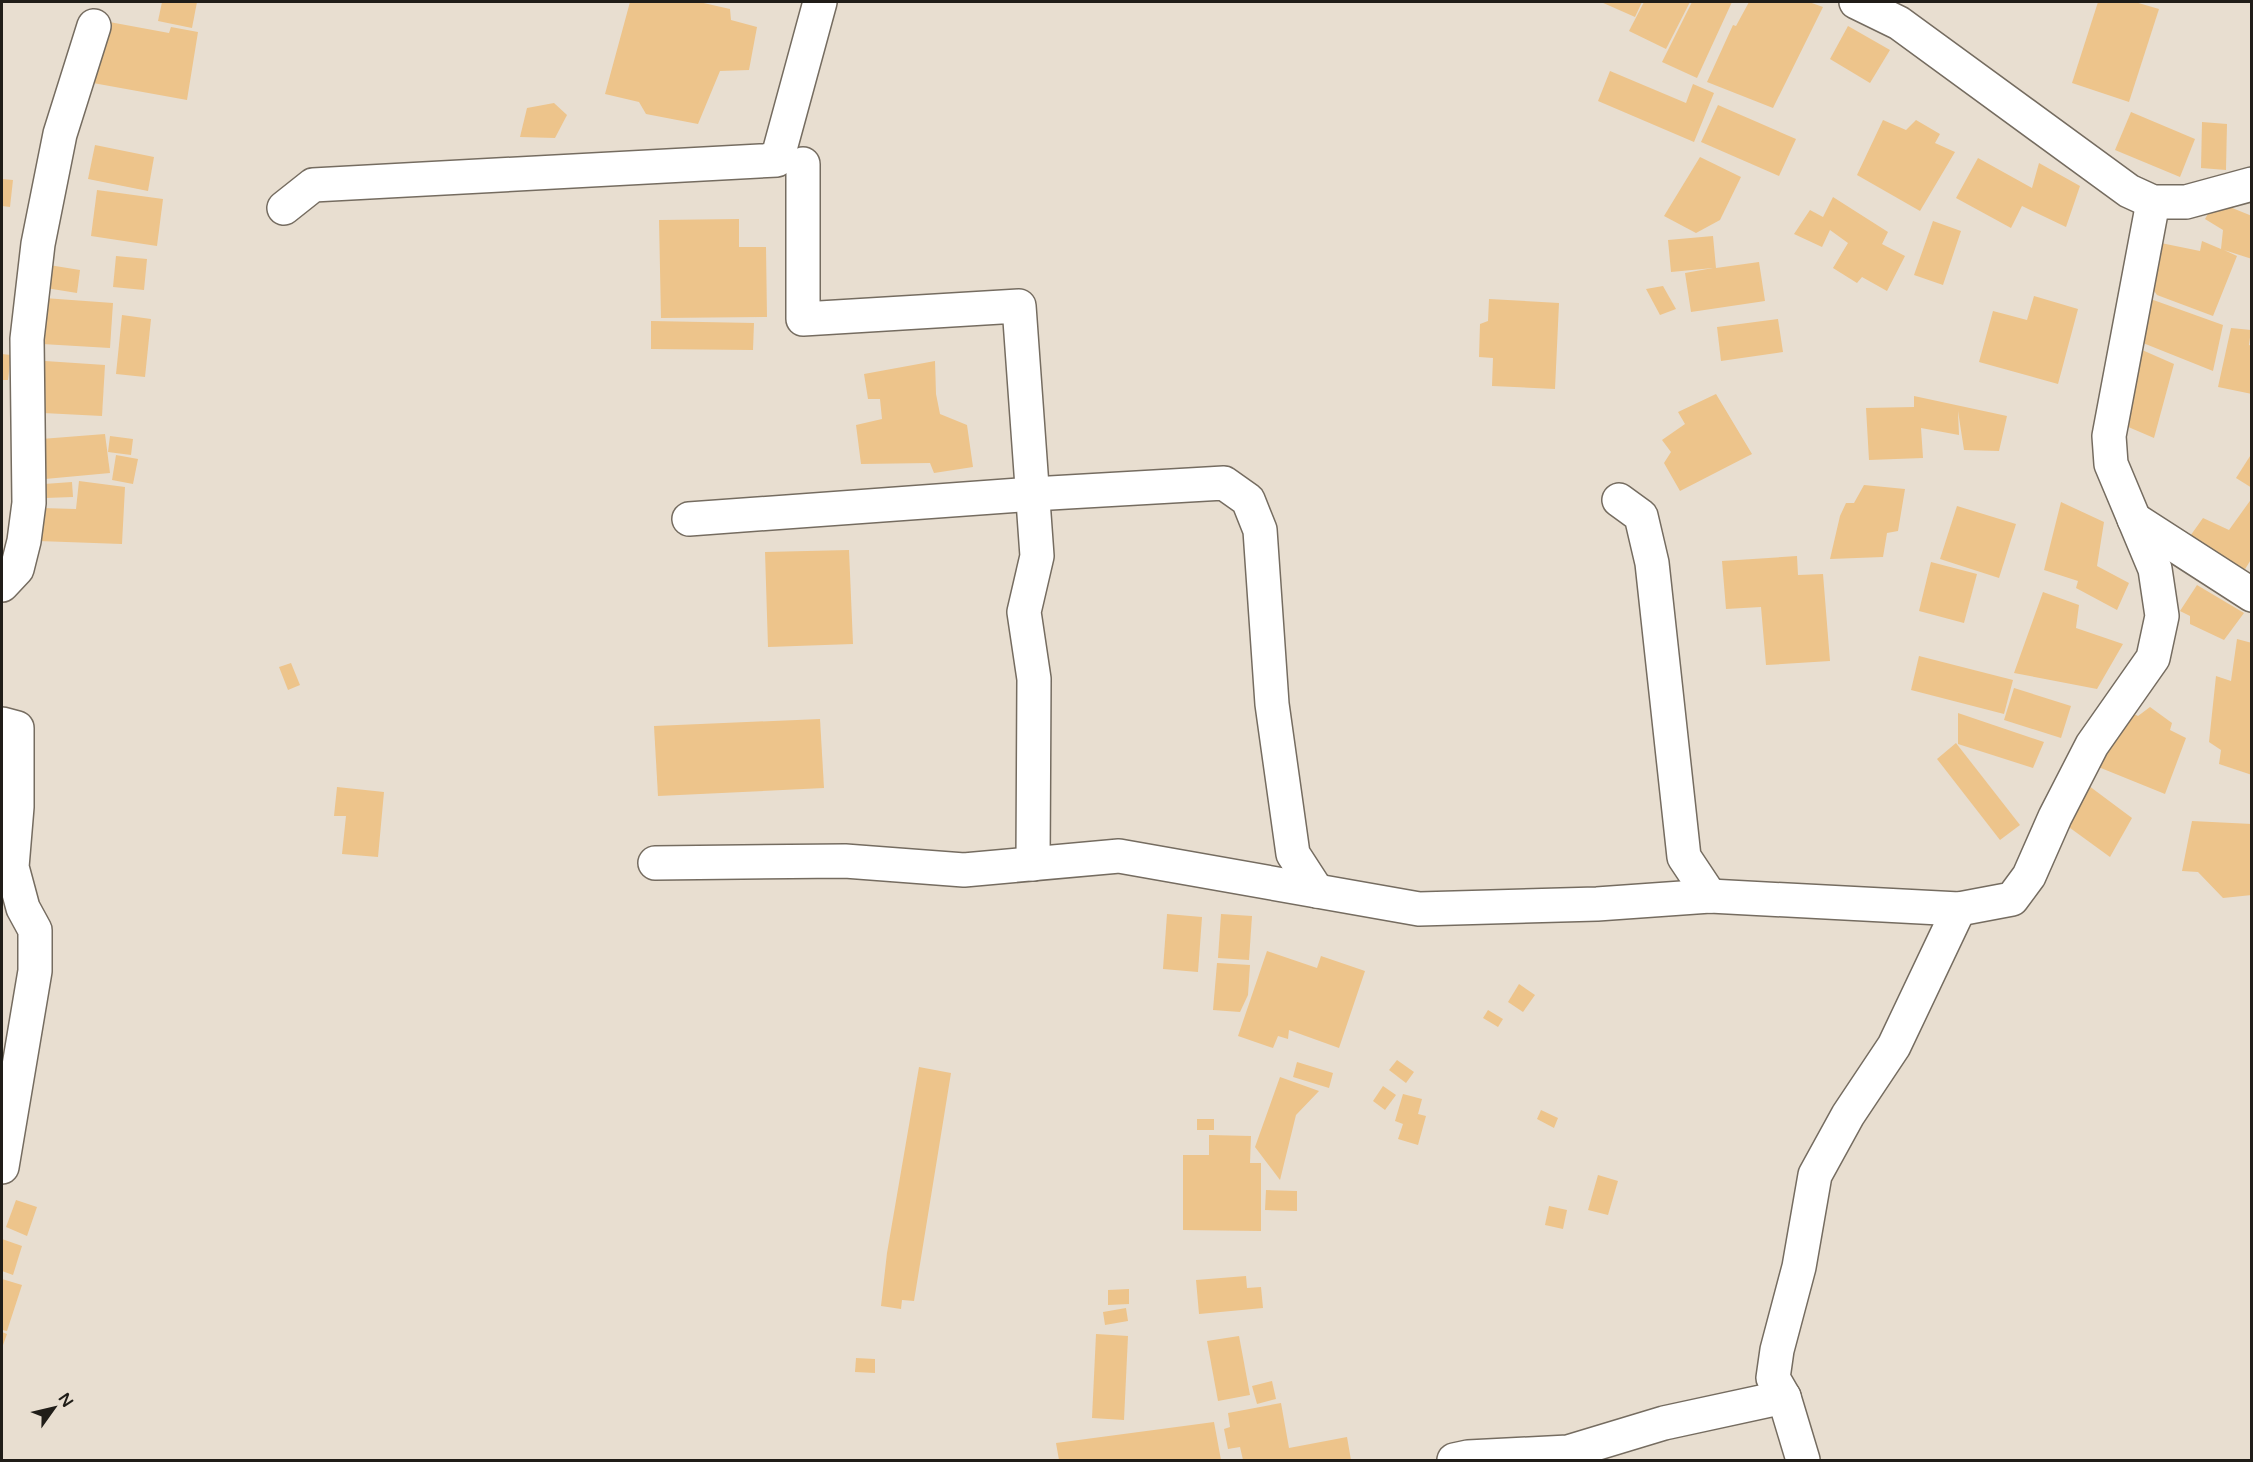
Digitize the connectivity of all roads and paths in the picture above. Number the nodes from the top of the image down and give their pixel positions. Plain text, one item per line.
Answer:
1 (820, 2) edge
2 (1856, 2) edge
3 (94, 26) dead end
4 (803, 164) dead end
5 (2252, 184) edge
6 (2153, 202) junction
7 (284, 208) dead end
8 (1033, 494) junction
9 (1619, 500) dead end
10 (689, 519) dead end
11 (2134, 519) junction
12 (2, 585) edge
13 (2252, 595) edge
14 (2, 724) edge
15 (656, 863) dead end
16 (1033, 864) junction
17 (1317, 891) junction
18 (1710, 896) junction
19 (1959, 909) junction
20 (2, 1167) edge
21 (1784, 1397) junction
22 (1455, 1461) edge
23 (1803, 1461) edge

1 - 7 street
2 - 6 street
3 - 12 street
4 - 8 street
5 - 6 street
6 - 11 street
8 - 10 street
8 - 16 street
8 - 17 street
9 - 18 street
11 - 13 street
11 - 19 street
14 - 20 street
15 - 16 street
16 - 17 street
17 - 18 street
18 - 19 street
19 - 21 street
21 - 22 street
21 - 23 street

